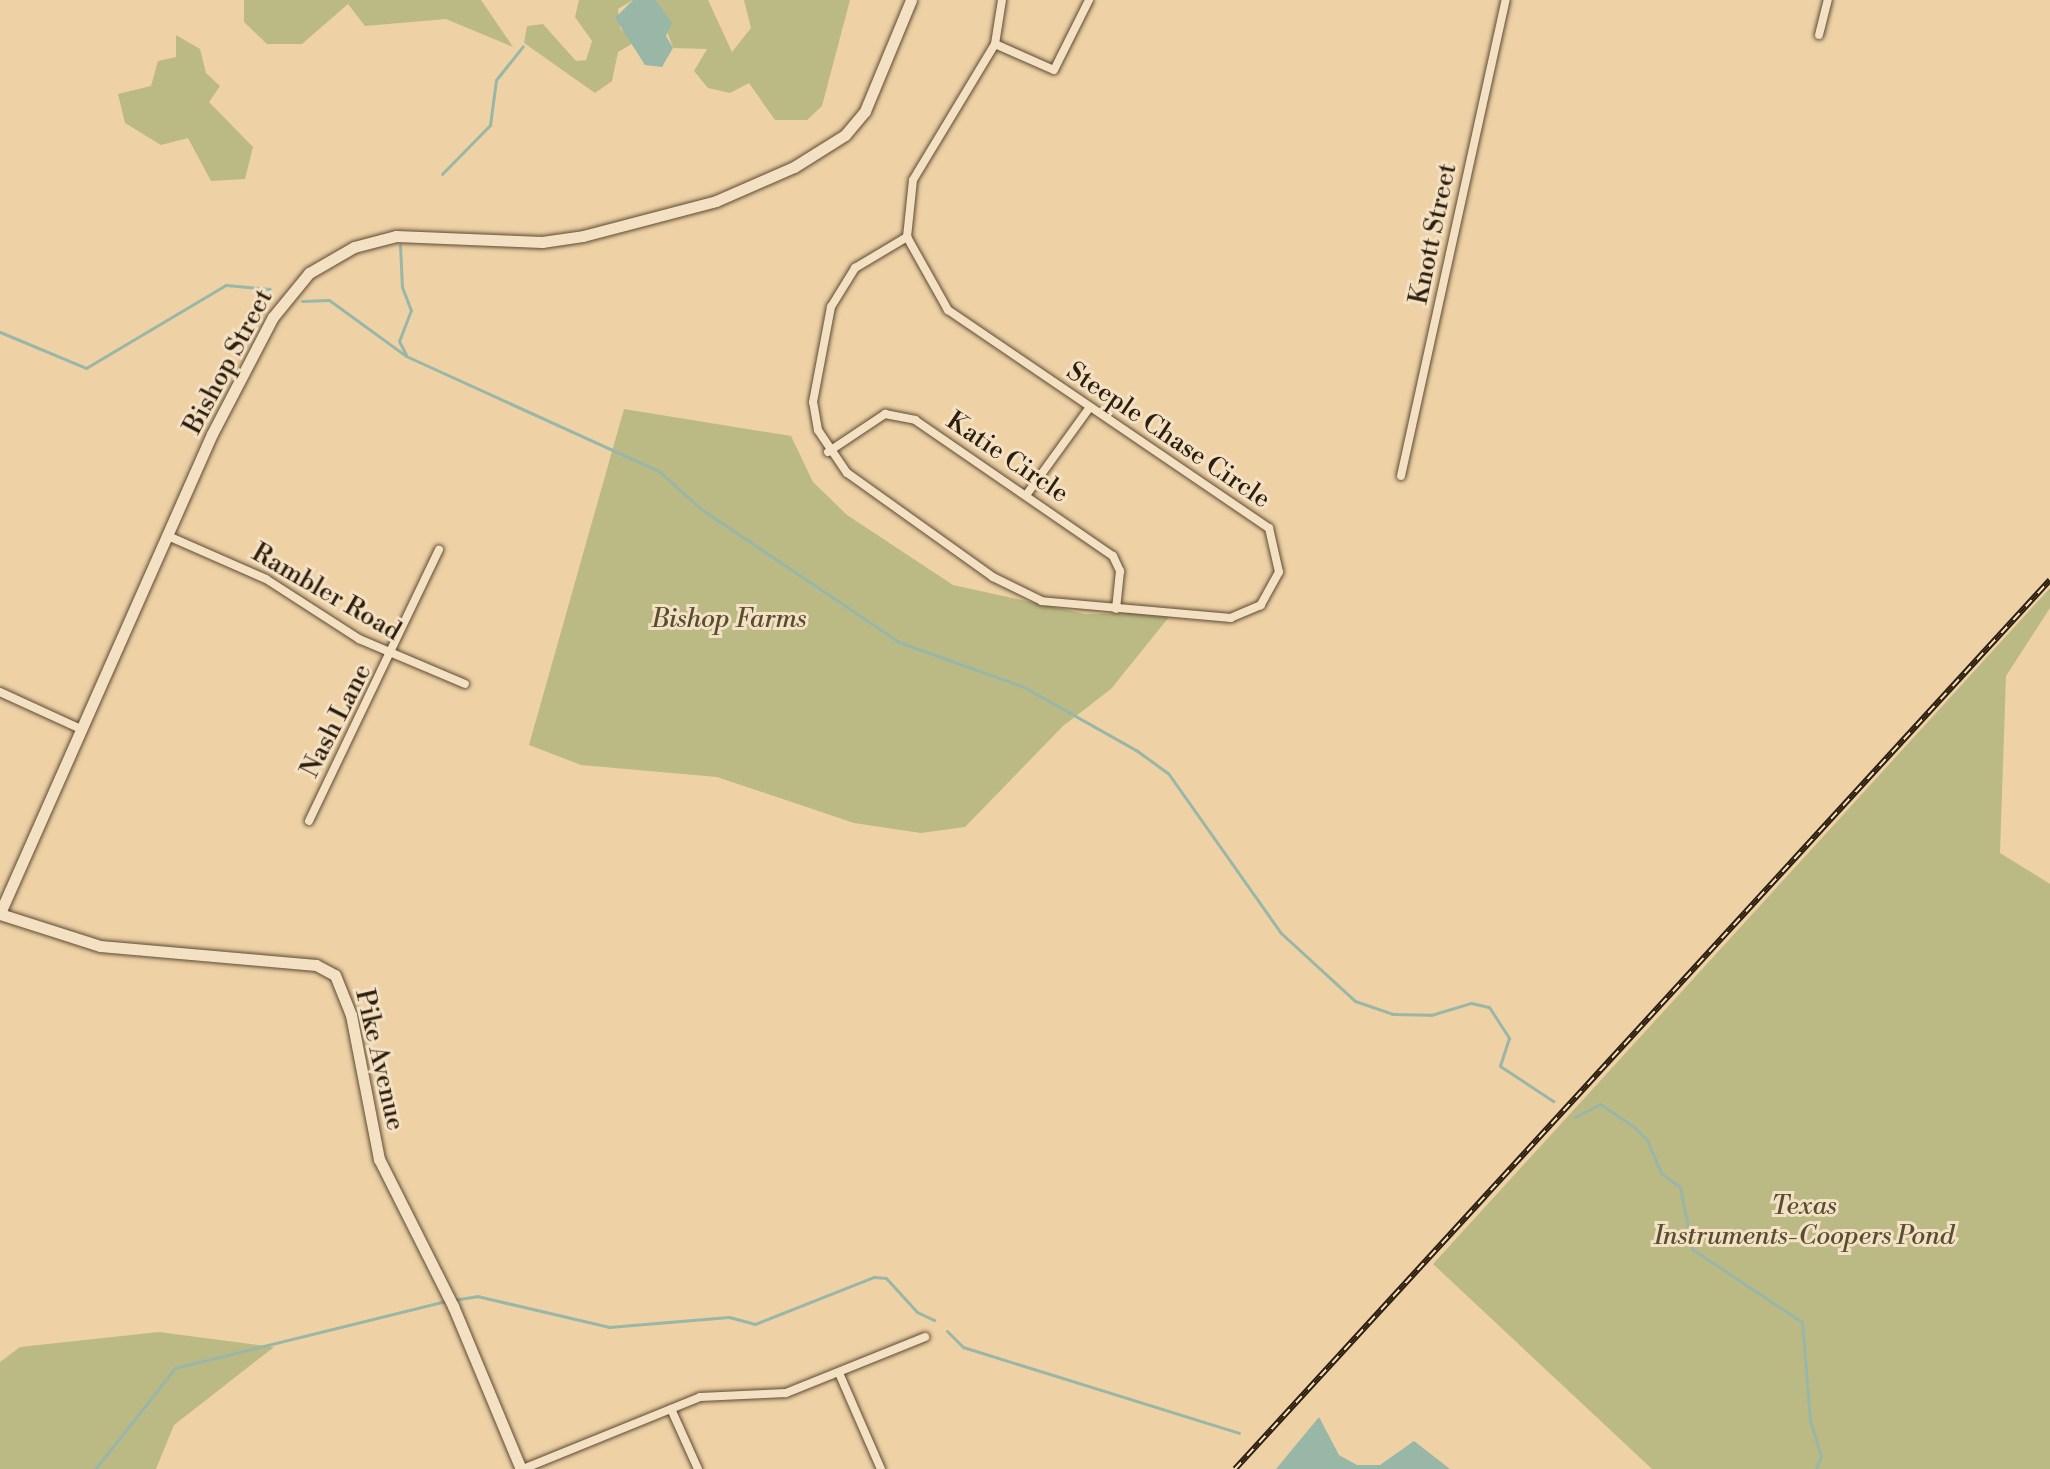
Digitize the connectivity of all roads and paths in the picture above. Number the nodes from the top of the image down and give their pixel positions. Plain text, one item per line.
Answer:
1 (911, 0) edge
2 (1002, 0) edge
3 (1089, 0) edge
4 (1506, 0) edge
5 (1828, 0) edge
6 (1819, 35) dead end
7 (995, 44) junction
8 (907, 237) junction
9 (1090, 407) junction
10 (828, 452) junction
11 (1401, 476) dead end
12 (1027, 494) junction
13 (168, 536) junction
14 (439, 550) dead end
15 (1116, 609) junction
16 (392, 655) junction
17 (465, 684) dead end
18 (0, 692) edge
19 (83, 730) junction
20 (309, 821) dead end
21 (0, 913) edge
22 (925, 1337) dead end
23 (839, 1373) junction
24 (671, 1409) junction
25 (522, 1469) edge
26 (698, 1469) edge
27 (881, 1469) edge

1 - 13 street, Bishop Street
2 - 7 street
3 - 7 street
4 - 11 street, Knott Street
5 - 6 street
7 - 8 street
8 - 9 street, Steeple Chase Circle
8 - 10 street, Steeple Chase Circle
9 - 12 street
9 - 15 street, Steeple Chase Circle
10 - 12 street, Katie Circle
10 - 15 street, Steeple Chase Circle
12 - 15 street, Katie Circle
13 - 16 street, Rambler Road
13 - 19 street, Bishop Street
14 - 16 street, Nash Lane
16 - 17 street, Rambler Road
16 - 20 street, Nash Lane
18 - 19 street
19 - 21 street, Bishop Street
21 - 25 street, Pike Avenue
22 - 23 street
23 - 24 street
23 - 27 street
24 - 25 street
24 - 26 street

